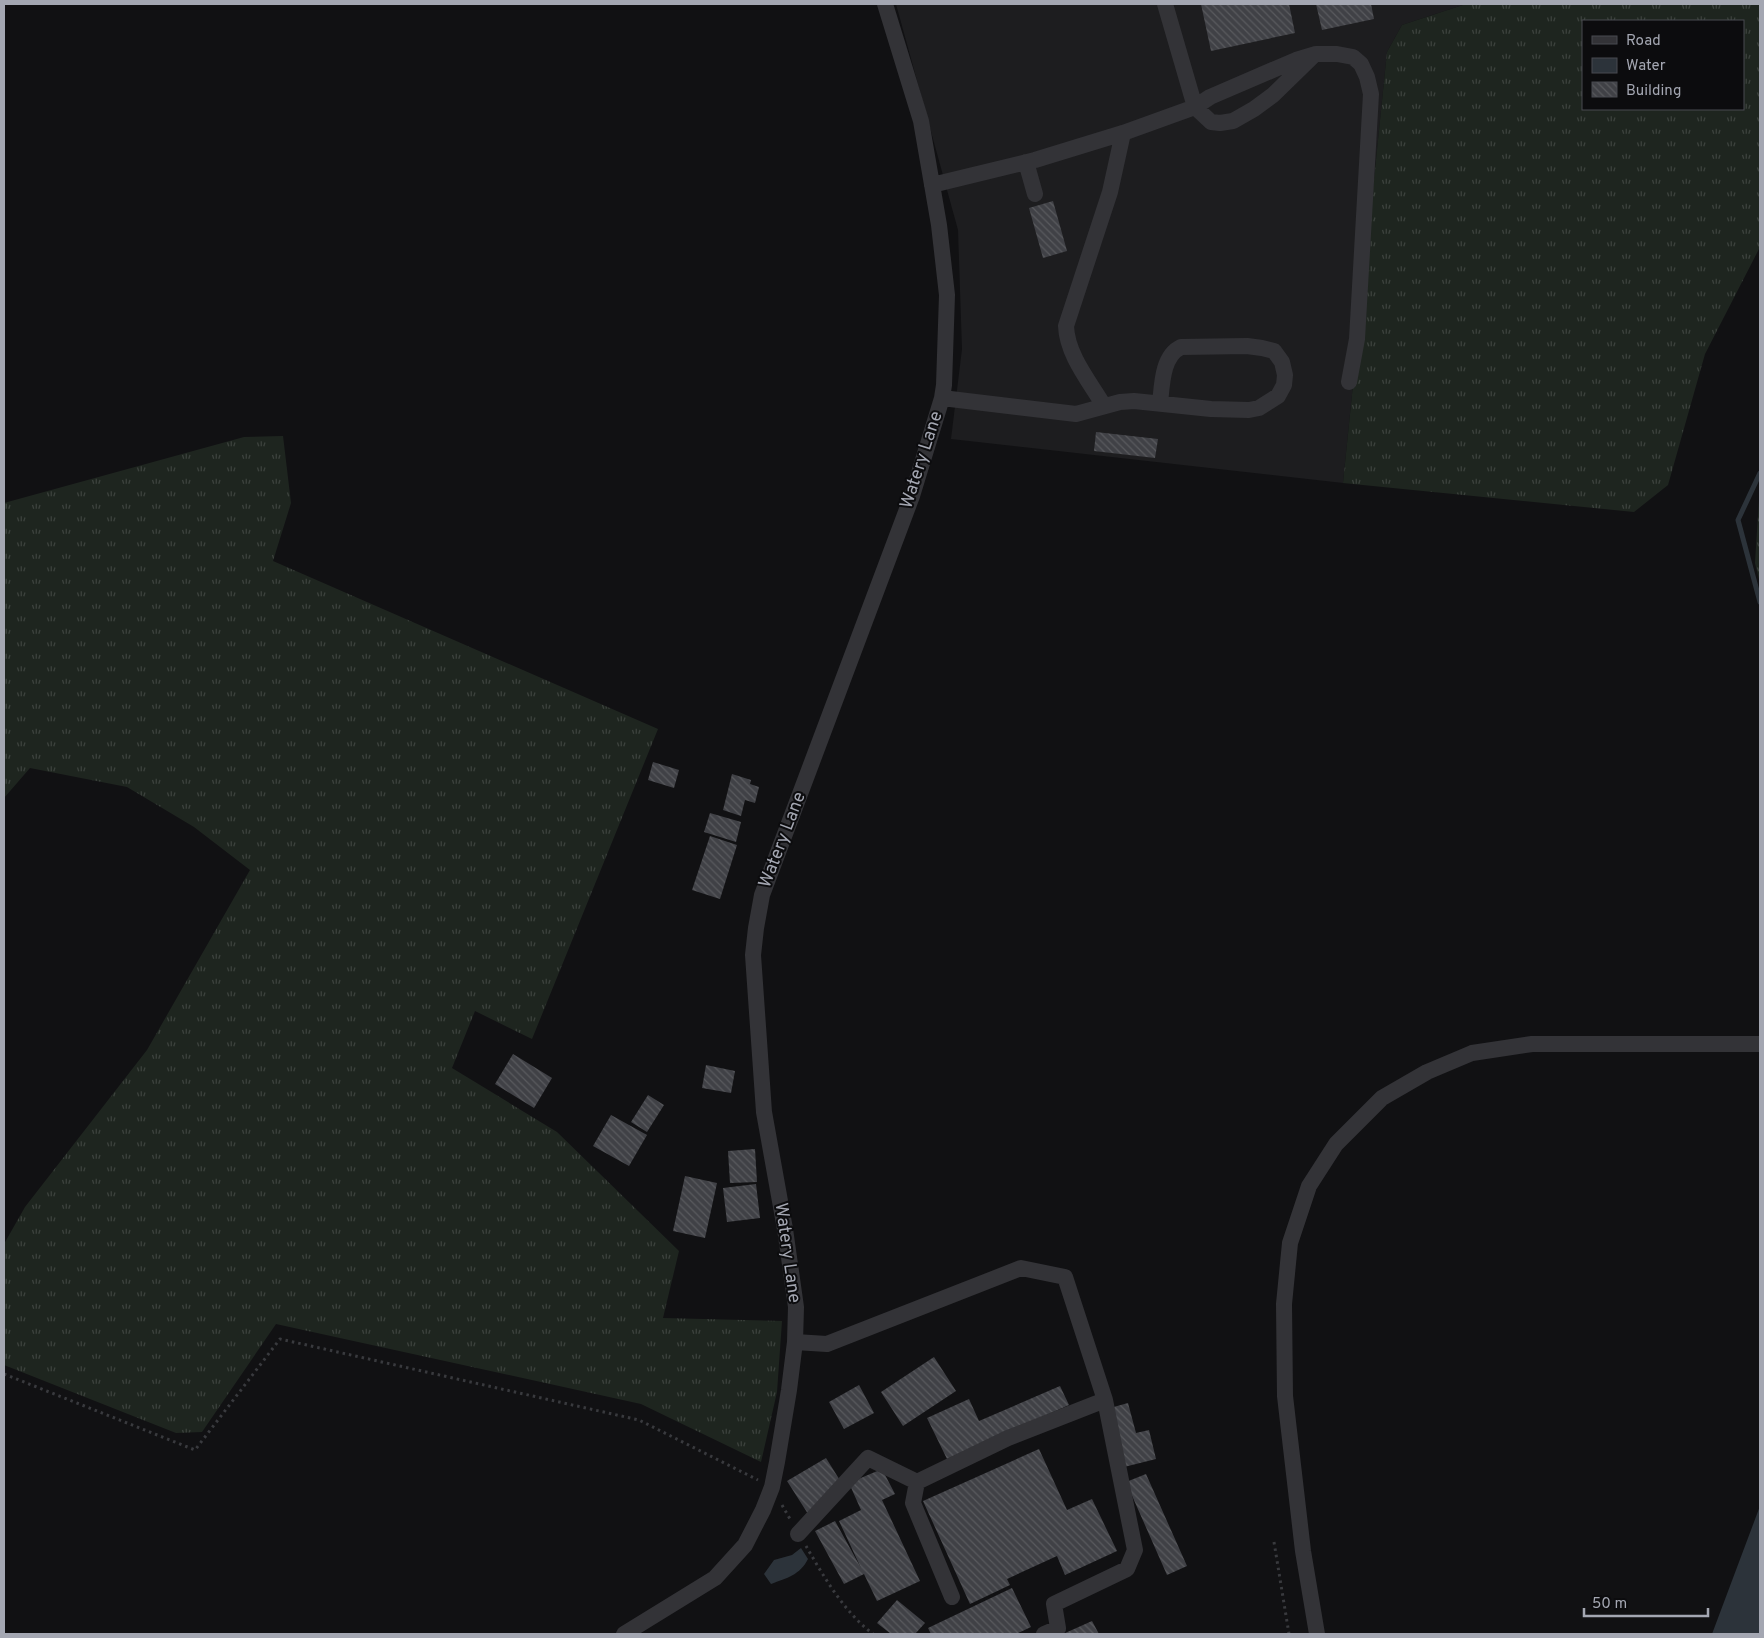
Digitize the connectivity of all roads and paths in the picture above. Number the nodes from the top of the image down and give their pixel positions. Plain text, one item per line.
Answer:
1 (885, 4) edge
2 (1165, 4) edge
3 (1316, 54) junction
4 (1195, 108) junction
5 (1123, 133) junction
6 (1026, 162) junction
7 (932, 185) junction
8 (1035, 194) dead end
9 (1350, 382) dead end
10 (942, 398) junction
11 (1160, 404) junction
12 (1104, 406) junction
13 (1760, 1044) edge
14 (795, 1342) junction
15 (4, 1374) edge
16 (1105, 1400) junction
17 (917, 1482) junction
18 (772, 1487) junction
19 (798, 1534) junction
20 (1274, 1542) dead end
21 (952, 1597) dead end
22 (624, 1634) edge
23 (873, 1634) edge
24 (1044, 1634) edge
25 (1289, 1634) edge
26 (1317, 1634) edge

1 - 7 street, Watery Lane
2 - 4 street
3 - 4 street
3 - 4 street
3 - 9 street
4 - 5 street
5 - 6 street
5 - 12 street
6 - 7 street
6 - 8 street
7 - 10 street, Watery Lane
10 - 12 street
10 - 14 street, Watery Lane
11 - 11 street
11 - 12 street
13 - 26 street
14 - 16 street
14 - 18 street, Watery Lane
15 - 18 path
16 - 17 street
16 - 24 street
17 - 19 street
17 - 21 street
18 - 19 path
18 - 22 street, Watery Lane
19 - 23 path
20 - 25 path

